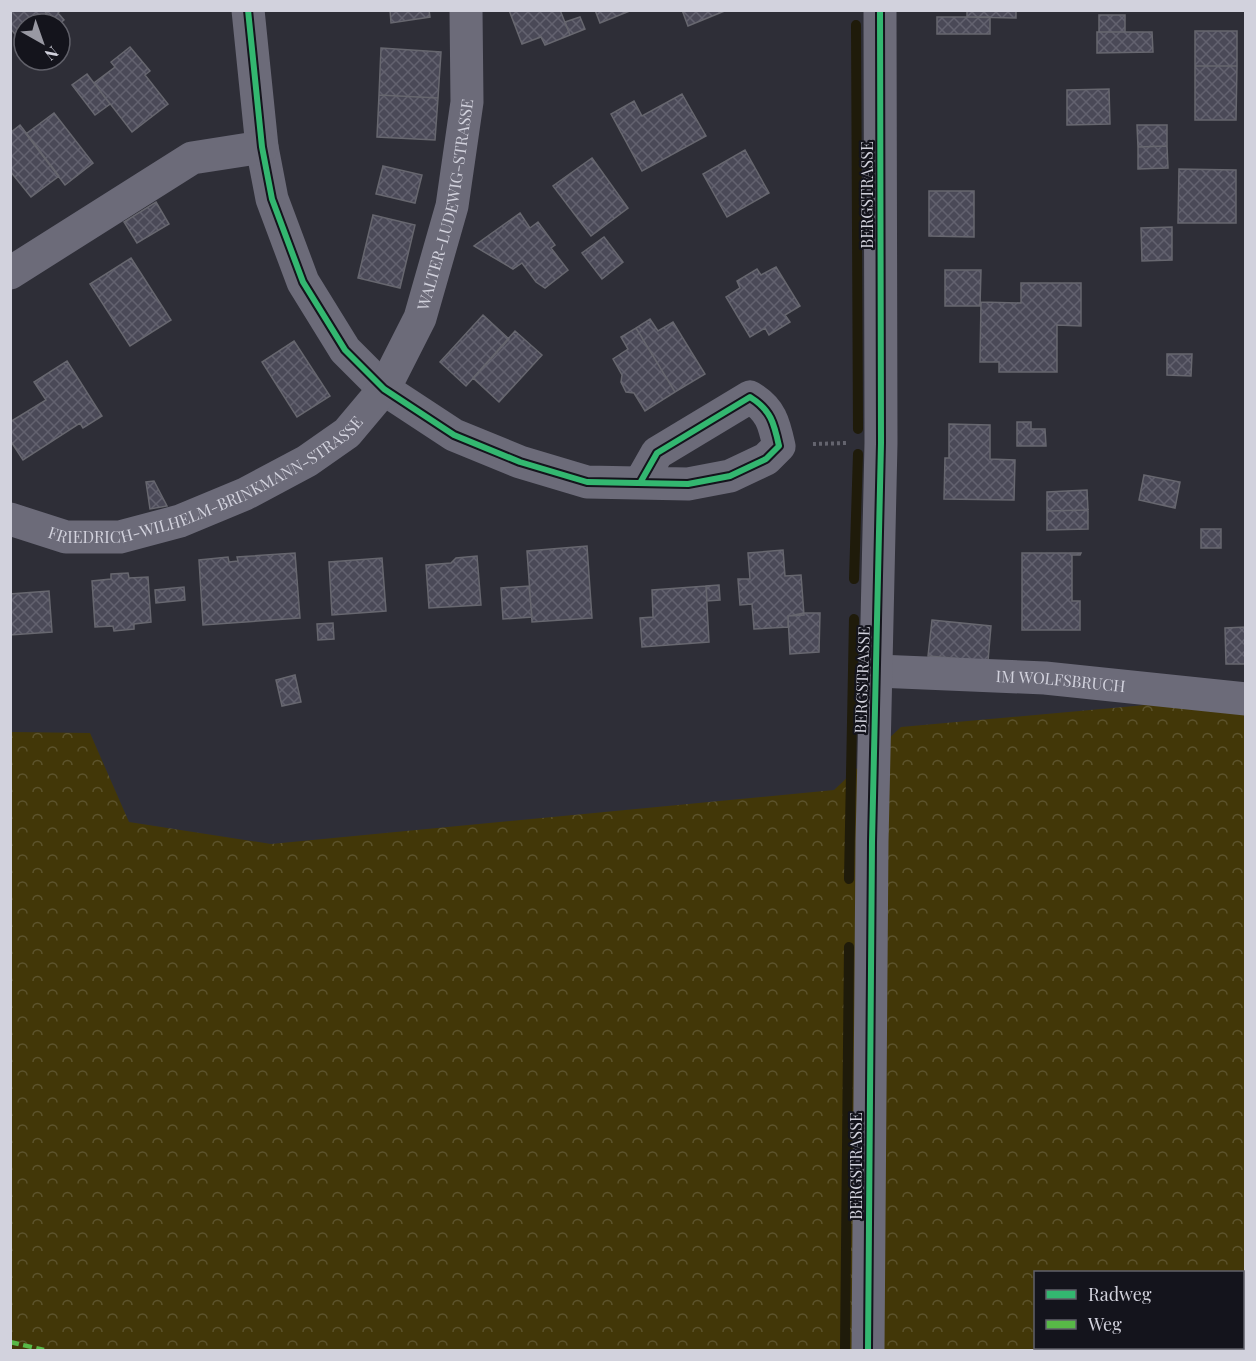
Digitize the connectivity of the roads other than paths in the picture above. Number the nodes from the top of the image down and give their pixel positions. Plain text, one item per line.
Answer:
1 (248, 10) edge
2 (466, 10) edge
3 (880, 10) edge
4 (262, 147) junction
5 (10, 273) edge
6 (384, 389) junction
7 (640, 483) dead end
8 (10, 519) edge
9 (877, 671) junction
10 (1245, 699) edge
11 (868, 1350) edge

1 - 4 street
2 - 6 street, WALTER-LUDEWIG-STRASSE
3 - 9 street, BERGSTRASSE
4 - 5 street
4 - 6 street
6 - 7 street
6 - 8 street, FRIEDRICH-WILHELM-BRINKMANN-STRASSE
9 - 10 street, IM WOLFSBRUCH
9 - 11 street, BERGSTRASSE

